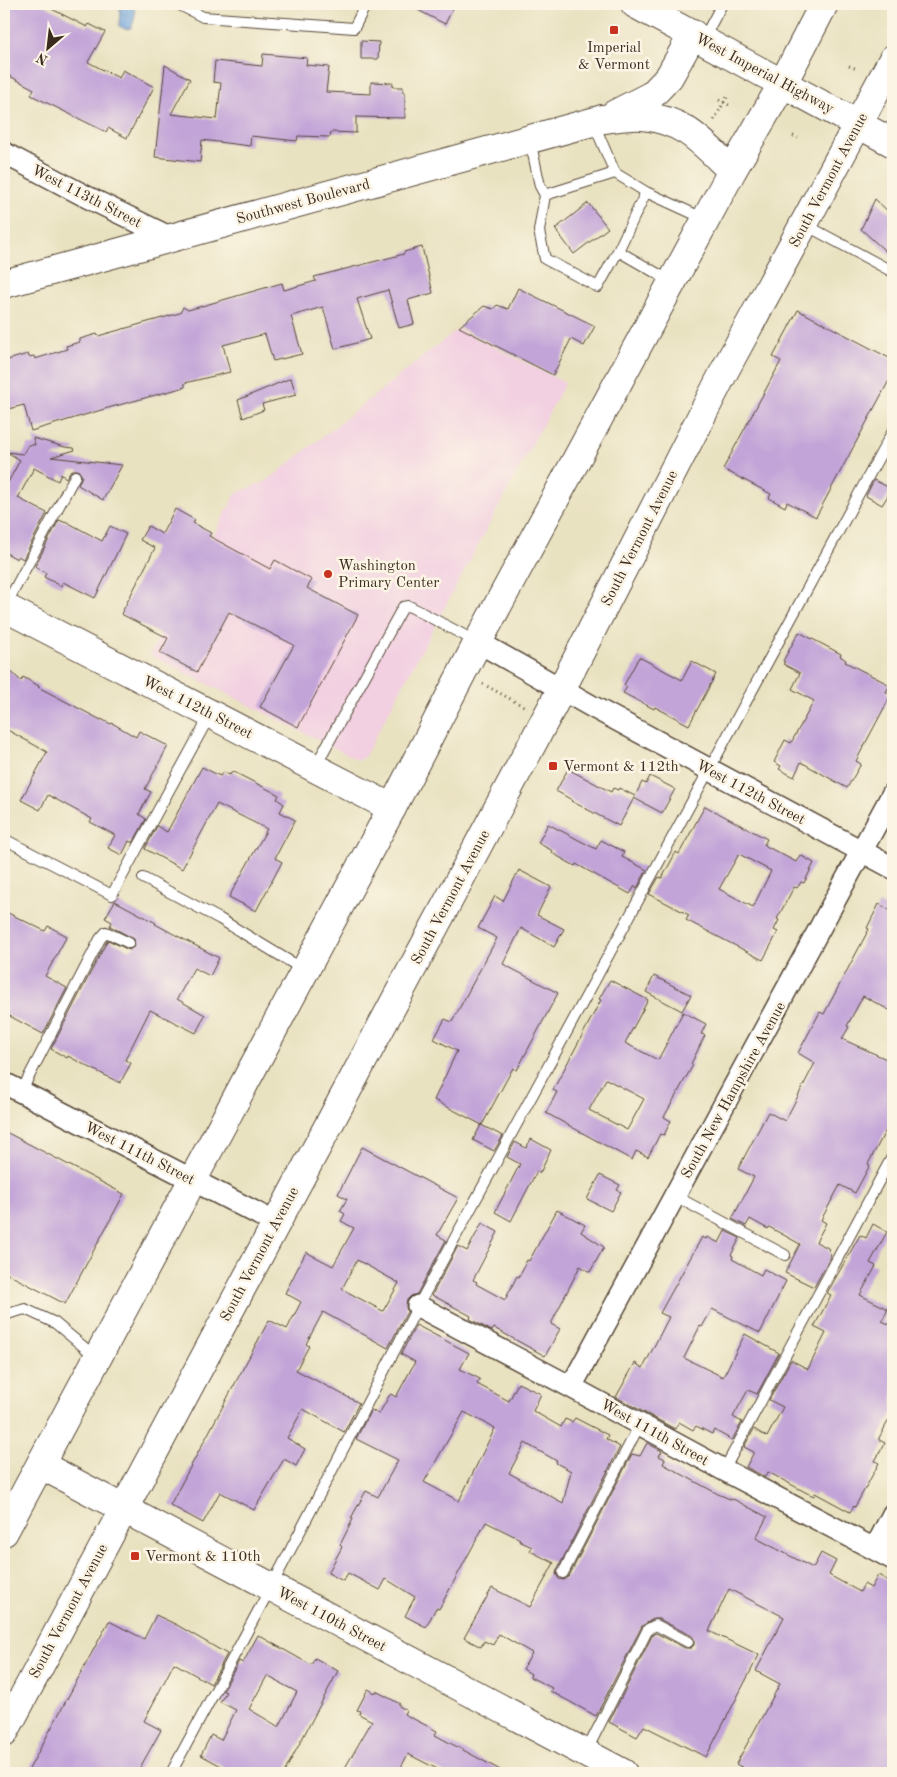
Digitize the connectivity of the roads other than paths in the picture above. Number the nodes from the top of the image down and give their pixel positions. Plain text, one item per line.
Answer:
1 (178, 4) edge
2 (366, 4) edge
3 (722, 4) edge
4 (823, 4) edge
5 (645, 6) edge
6 (698, 37) junction
7 (893, 59) edge
8 (783, 83) junction
9 (598, 120) junction
10 (858, 123) junction
11 (530, 139) junction
12 (893, 143) edge
13 (4, 153) edge
14 (732, 171) junction
15 (615, 173) junction
16 (646, 192) junction
17 (545, 196) junction
18 (706, 220) junction
19 (804, 224) junction
20 (171, 238) junction
21 (618, 251) junction
22 (893, 272) edge
23 (672, 282) junction
24 (4, 284) edge
25 (893, 430) edge
26 (75, 476) dead end
27 (4, 607) edge
28 (478, 642) junction
29 (561, 690) junction
30 (211, 714) junction
31 (314, 768) junction
32 (710, 770) junction
33 (893, 793) edge
34 (392, 808) junction
35 (4, 839) edge
36 (862, 852) junction
37 (893, 868) edge
38 (143, 878) dead end
39 (129, 943) dead end
40 (305, 970) junction
41 (12, 1088) edge
42 (893, 1155) edge
43 (192, 1181) junction
44 (675, 1196) junction
45 (276, 1224) junction
46 (785, 1255) dead end
47 (418, 1306) junction
48 (4, 1315) edge
49 (98, 1358) junction
50 (571, 1386) junction
51 (640, 1424) junction
52 (40, 1465) junction
53 (724, 1470) junction
54 (123, 1508) junction
55 (893, 1514) edge
56 (4, 1532) edge
57 (875, 1548) junction
58 (893, 1559) edge
59 (563, 1572) dead end
60 (271, 1587) junction
61 (688, 1642) dead end
62 (4, 1733) edge
63 (585, 1753) junction
64 (171, 1773) edge
65 (623, 1773) edge

1 - 2 lane
3 - 6 lane
4 - 8 main road
5 - 6 main road, West Imperial Highway
6 - 8 main road, West Imperial Highway
6 - 9 main road
7 - 10 main road, South Vermont Avenue
8 - 10 main road, West Imperial Highway
8 - 14 main road
9 - 11 main road, Southwest Boulevard
9 - 14 main road
9 - 15 lane
10 - 12 main road, West Imperial Highway
10 - 19 main road, South Vermont Avenue
11 - 17 lane
11 - 20 main road, Southwest Boulevard
13 - 20 street, West 113th Street
14 - 18 main road
15 - 16 lane
15 - 17 lane
16 - 18 lane
16 - 21 lane
17 - 21 lane
18 - 23 main road
19 - 22 lane
19 - 29 main road, South Vermont Avenue
20 - 24 main road, Southwest Boulevard
21 - 23 lane
23 - 28 main road
25 - 32 lane
26 - 27 lane
27 - 30 main road, West 112th Street
28 - 29 street, West 112th Street
28 - 31 lane
28 - 34 main road
29 - 32 street, West 112th Street
29 - 45 main road, South Vermont Avenue
30 - 31 main road, West 112th Street
30 - 35 lane
31 - 34 main road, West 112th Street
32 - 36 street, West 112th Street
32 - 47 lane
33 - 36 street, South New Hampshire Avenue
34 - 40 main road
36 - 37 street, West 112th Street
36 - 44 street, South New Hampshire Avenue
38 - 40 lane
39 - 41 lane
40 - 43 main road
41 - 43 street, West 111th Street
42 - 53 lane
43 - 45 street, West 111th Street
43 - 49 main road
44 - 46 lane
44 - 50 street, South New Hampshire Avenue
45 - 54 main road, South Vermont Avenue
47 - 50 street, West 111th Street
47 - 60 lane
48 - 49 lane
49 - 52 main road
50 - 51 street, West 111th Street
51 - 53 street, West 111th Street
51 - 59 lane
52 - 54 main road, West 110th Street
52 - 56 main road
53 - 57 street, West 111th Street
54 - 60 main road, West 110th Street
54 - 62 main road, South Vermont Avenue
55 - 57 street
57 - 58 street, West 111th Street
60 - 63 main road, West 110th Street
60 - 64 lane
61 - 63 lane
63 - 65 main road, West 110th Street

